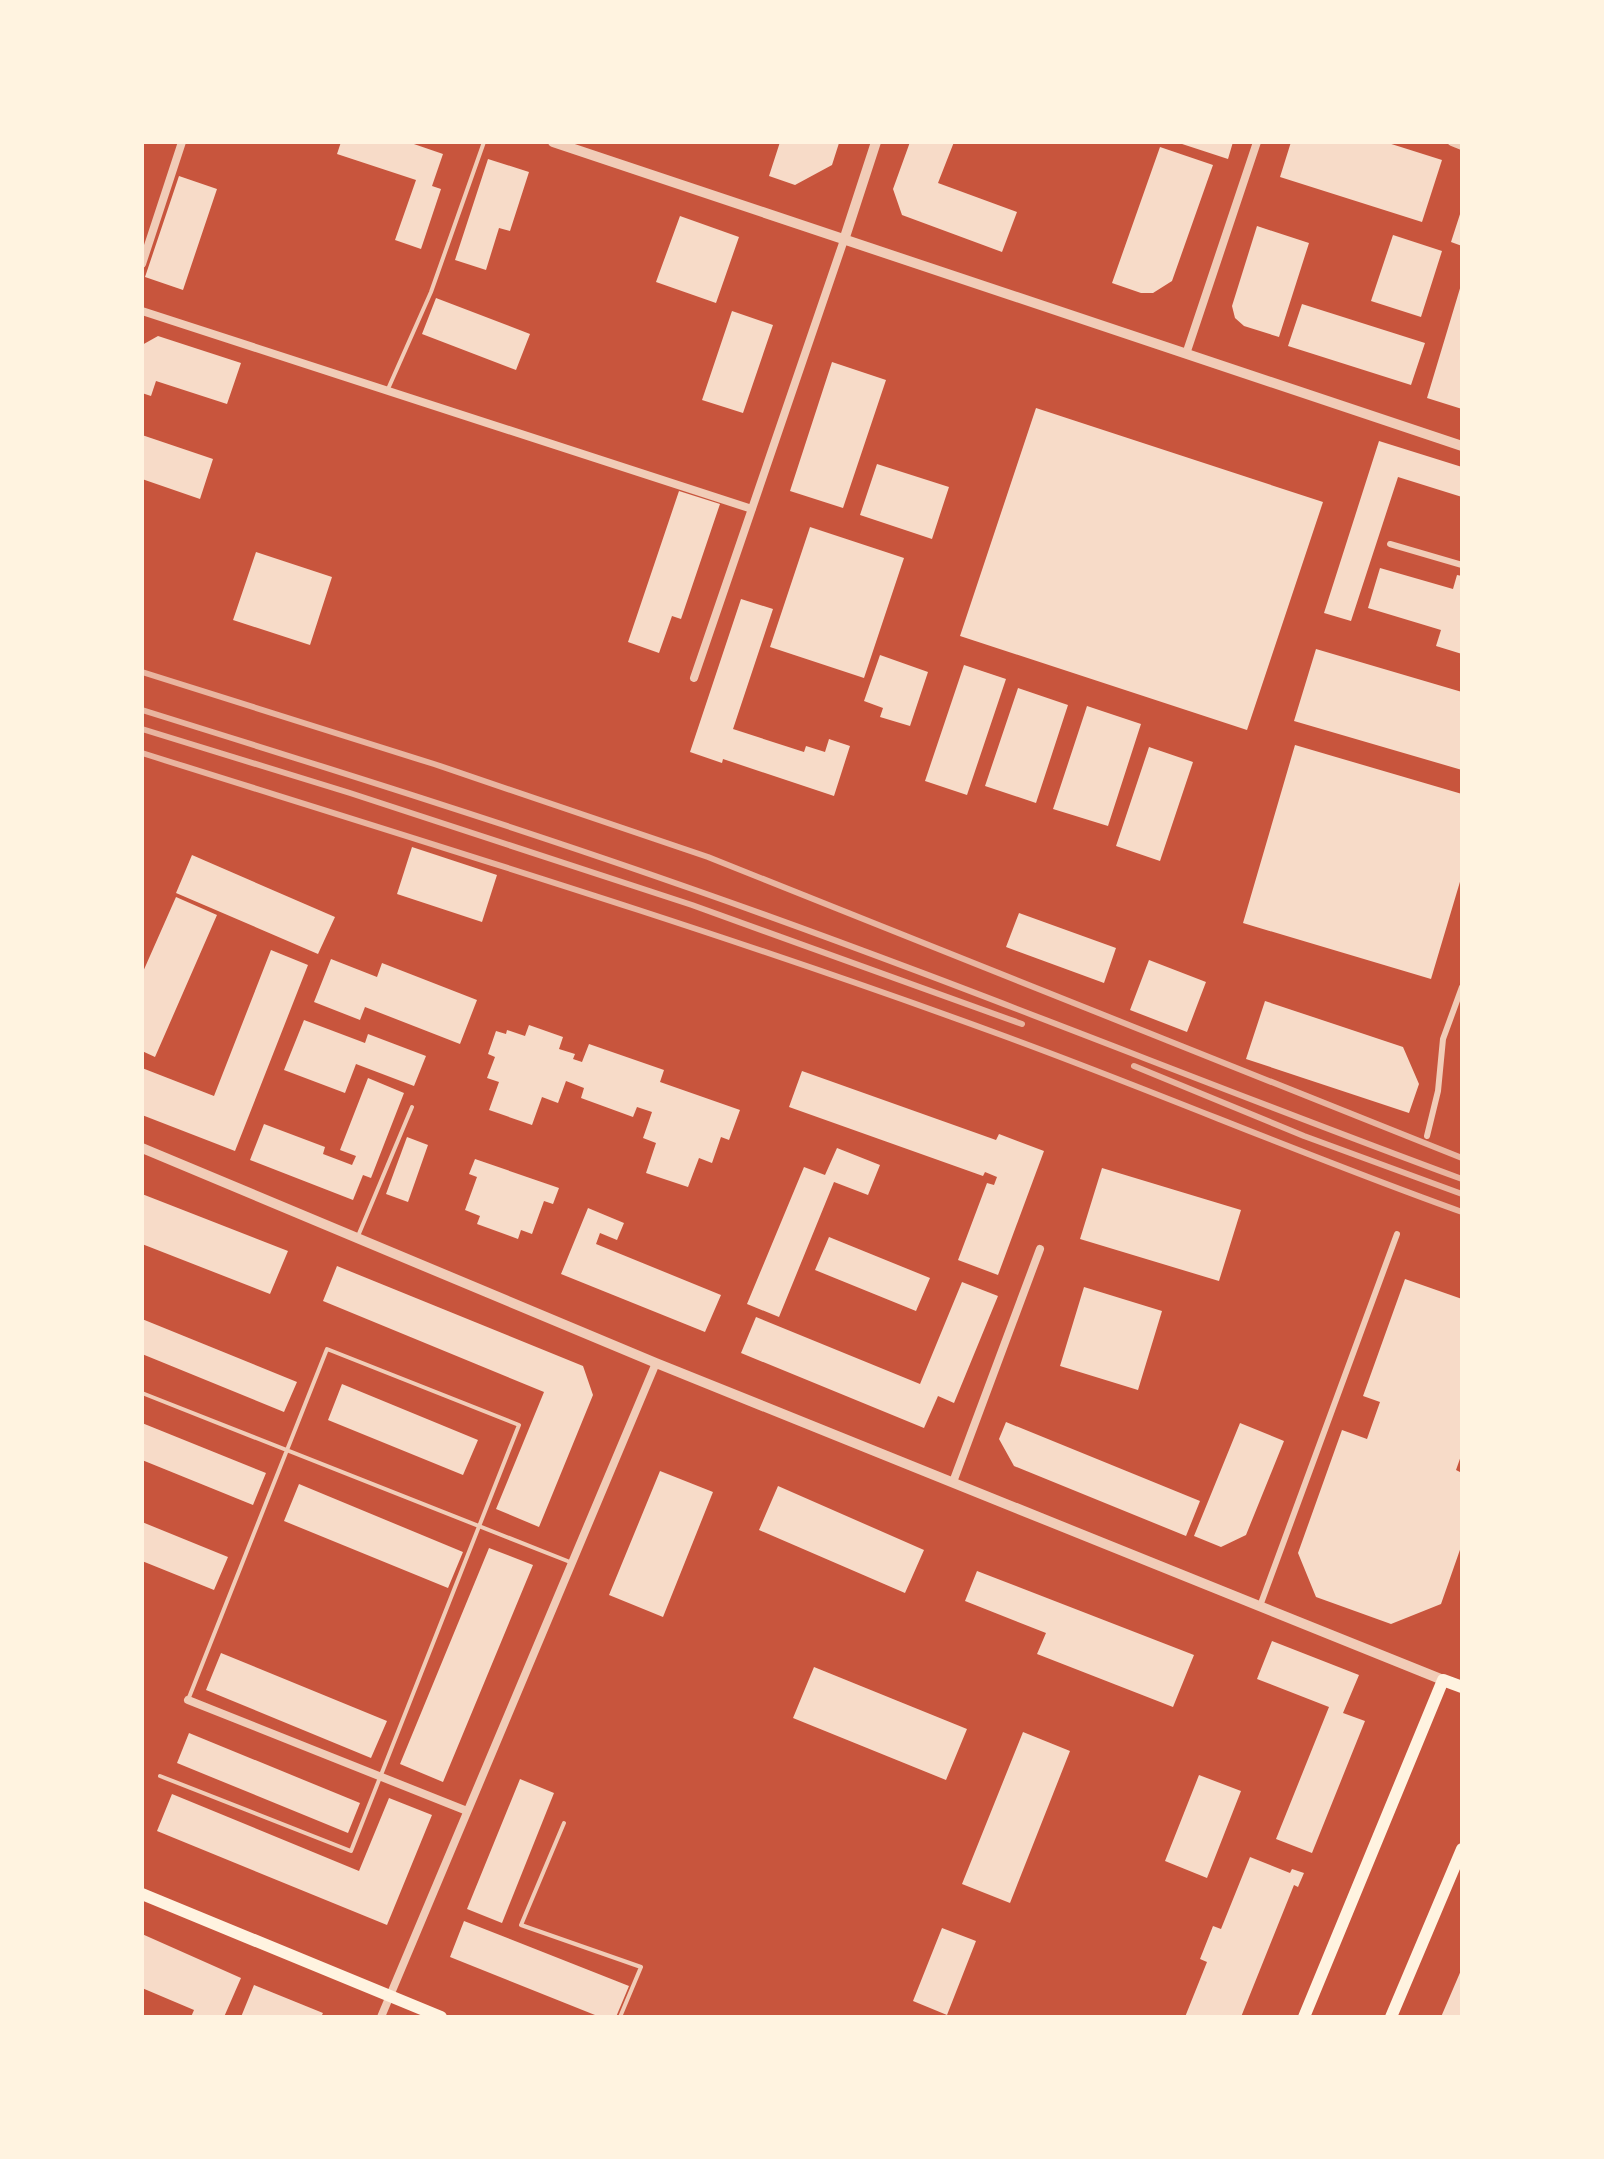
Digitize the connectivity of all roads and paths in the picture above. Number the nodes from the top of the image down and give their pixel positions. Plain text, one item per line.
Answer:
1 (182, 142) edge
2 (484, 142) edge
3 (553, 142) edge
4 (876, 142) edge
5 (1257, 142) edge
6 (1452, 142) edge
7 (1462, 146) edge
8 (844, 240) junction
9 (142, 264) edge
10 (142, 311) edge
11 (1186, 354) junction
12 (387, 391) junction
13 (1462, 446) edge
14 (752, 509) junction
15 (1390, 544) dead end
16 (1462, 565) edge
17 (694, 678) dead end
18 (1462, 987) edge
19 (412, 1107) dead end
20 (1427, 1136) dead end
21 (142, 1148) edge
22 (1397, 1234) dead end
23 (357, 1238) junction
24 (1040, 1249) dead end
25 (656, 1363) junction
26 (142, 1393) edge
27 (287, 1450) junction
28 (953, 1482) junction
29 (479, 1526) junction
30 (572, 1563) junction
31 (1260, 1606) junction
32 (1443, 1680) junction
33 (1462, 1687) edge
34 (188, 1700) joint
35 (160, 1776) dead end
36 (380, 1777) junction
37 (467, 1811) junction
38 (564, 1823) dead end
39 (1462, 1849) edge
40 (142, 1894) edge
41 (390, 1996) junction
42 (381, 2017) edge
43 (441, 2017) edge
44 (620, 2017) edge
45 (1304, 2017) edge
46 (1391, 2017) edge

1 - 9 street
2 - 12 lane
3 - 8 street
4 - 8 street
5 - 11 street
6 - 7 street
8 - 11 street
8 - 14 street
10 - 12 street
11 - 13 street
12 - 14 street
14 - 17 street
15 - 16 street
18 - 20 street
19 - 23 lane
21 - 23 street
22 - 31 street
23 - 25 street
24 - 28 street
25 - 28 street
25 - 30 street
26 - 27 lane
27 - 29 lane
27 - 29 lane
27 - 34 lane
28 - 31 street
29 - 30 lane
29 - 36 lane
30 - 37 street
31 - 32 street
32 - 33 main road
32 - 45 main road
34 - 36 street
35 - 36 lane
36 - 37 street
37 - 41 street
38 - 44 lane
39 - 46 main road
40 - 41 main road
41 - 42 street
41 - 43 main road

